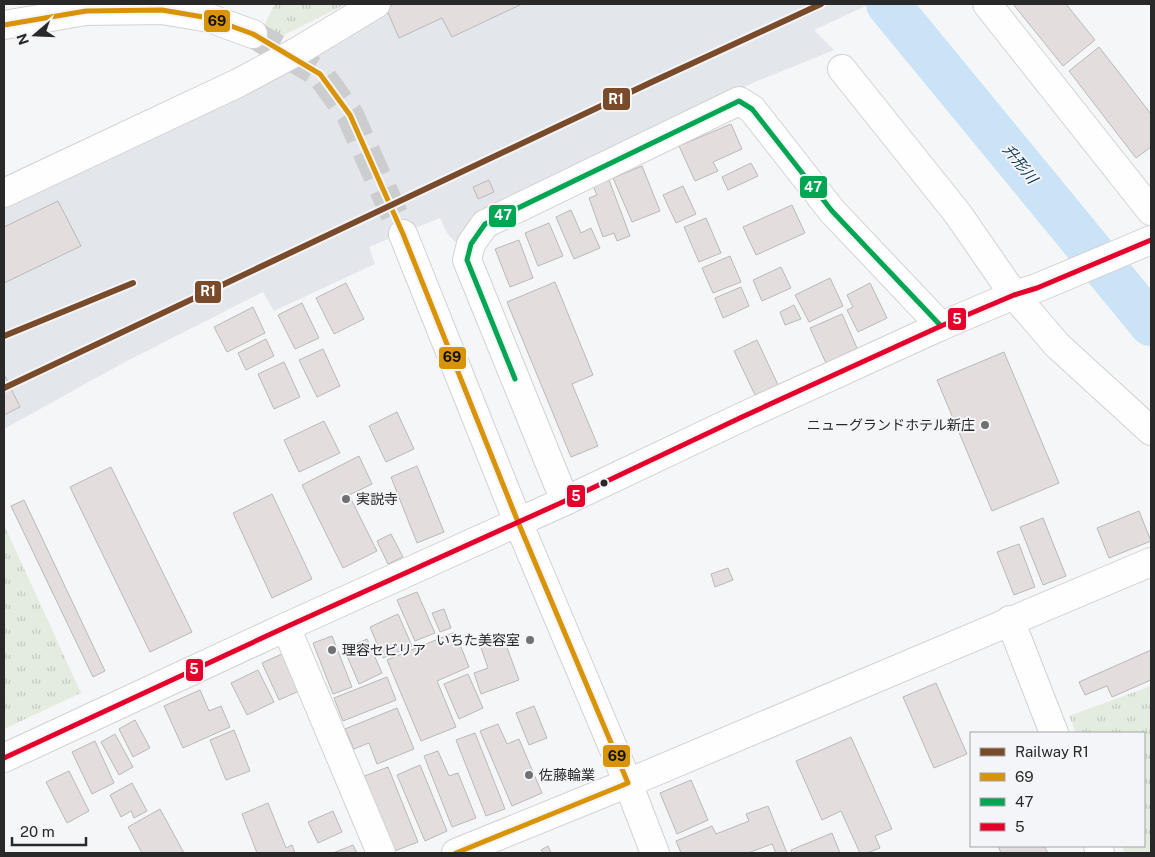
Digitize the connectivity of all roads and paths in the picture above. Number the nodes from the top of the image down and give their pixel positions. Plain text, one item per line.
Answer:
1 (376, 4) edge
2 (987, 4) edge
3 (4, 25) edge
4 (253, 34) tunnel mouth
5 (842, 69) dead end
6 (4, 193) edge
7 (1151, 211) edge
8 (404, 234) tunnel mouth
9 (1151, 240) edge
10 (1026, 291) junction
11 (941, 326) junction
12 (1151, 432) edge
13 (566, 501) junction
14 (518, 522) junction
15 (1151, 562) edge
16 (1010, 620) junction
17 (286, 627) junction
18 (1054, 732) edge
19 (4, 758) edge
20 (628, 783) junction
21 (381, 853) edge
22 (456, 853) edge
23 (655, 853) edge

1 - 6 street
2 - 7 street
3 - 4 street
5 - 10 street
8 - 14 street
9 - 10 street
10 - 11 street
10 - 12 street
11 - 13 street
11 - 13 street
13 - 14 street
14 - 17 street
14 - 20 street
15 - 16 street
16 - 18 street
16 - 20 street
17 - 19 street
17 - 21 street
20 - 22 street
20 - 23 street

